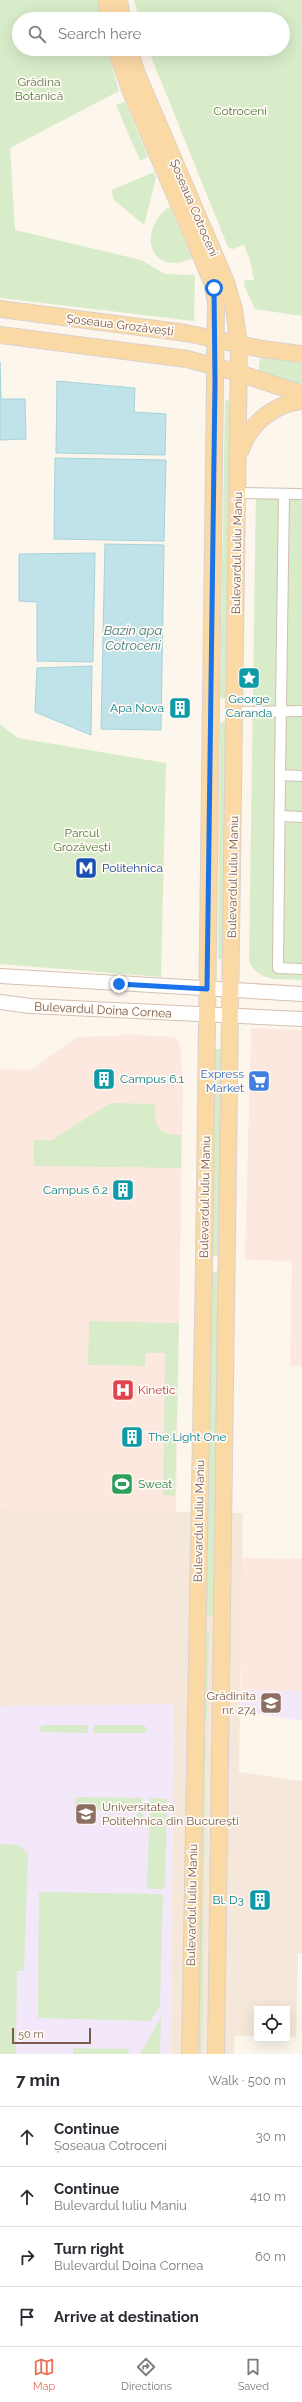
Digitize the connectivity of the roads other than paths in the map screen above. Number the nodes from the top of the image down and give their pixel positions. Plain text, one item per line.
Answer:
1 (106, 0) edge
2 (119, 0) edge
3 (108, 12) edge
4 (121, 12) edge
5 (118, 56) edge
6 (132, 56) edge
7 (0, 309) edge
8 (0, 335) edge
9 (216, 340) junction
10 (239, 345) junction
11 (302, 354) edge
12 (215, 366) junction
13 (239, 373) junction
14 (302, 394) edge
15 (302, 401) edge
16 (238, 459) junction
17 (238, 494) junction
18 (284, 494) junction
19 (302, 494) edge
20 (282, 710) junction
21 (302, 710) edge
22 (236, 712) junction
23 (280, 776) junction
24 (302, 776) edge
25 (280, 816) junction
26 (302, 817) edge
27 (302, 969) edge
28 (0, 976) edge
29 (207, 989) junction
30 (231, 990) junction
31 (302, 994) edge
32 (0, 1002) edge
33 (207, 1015) junction
34 (231, 1016) junction
35 (302, 1019) edge
36 (196, 1726) junction
37 (221, 1727) junction
38 (190, 2054) edge
39 (216, 2054) edge

1 - 3 main road
2 - 4 main road
5 - 9 main road, Șoseaua Cotroceni
6 - 10 main road, Șoseaua Cotroceni
7 - 9 main road, Șoseaua Grozăvești
8 - 12 main road, Șoseaua Grozăvești
9 - 10 main road, Șoseaua Grozăvești
9 - 12 main road, Bulevardul Iuliu Maniu
10 - 11 main road, Șoseaua Grozăvești
10 - 13 main road, Șoseaua Cotroceni
12 - 13 main road, Șoseaua Grozăvești
12 - 29 main road, Bulevardul Iuliu Maniu
13 - 14 main road, Șoseaua Grozăvești
13 - 16 main road, Bulevardul Iuliu Maniu
15 - 16 main road
16 - 17 main road, Bulevardul Iuliu Maniu
17 - 18 street
17 - 22 main road, Bulevardul Iuliu Maniu
18 - 19 street
18 - 20 street
20 - 21 street
20 - 22 street
20 - 23 street
22 - 30 main road, Bulevardul Iuliu Maniu
23 - 24 street
23 - 25 street
25 - 26 street
25 - 27 street
28 - 29 main road
29 - 30 main road
29 - 33 main road, Bulevardul Iuliu Maniu
30 - 31 main road
30 - 34 main road, Bulevardul Iuliu Maniu
32 - 33 main road, Bulevardul Doina Cornea
33 - 34 main road, Bulevardul Doina Cornea
33 - 36 main road, Bulevardul Iuliu Maniu
34 - 35 main road, Bulevardul Doina Cornea
34 - 37 main road, Bulevardul Iuliu Maniu
36 - 37 main road
36 - 38 main road, Bulevardul Iuliu Maniu
37 - 39 main road, Bulevardul Iuliu Maniu

